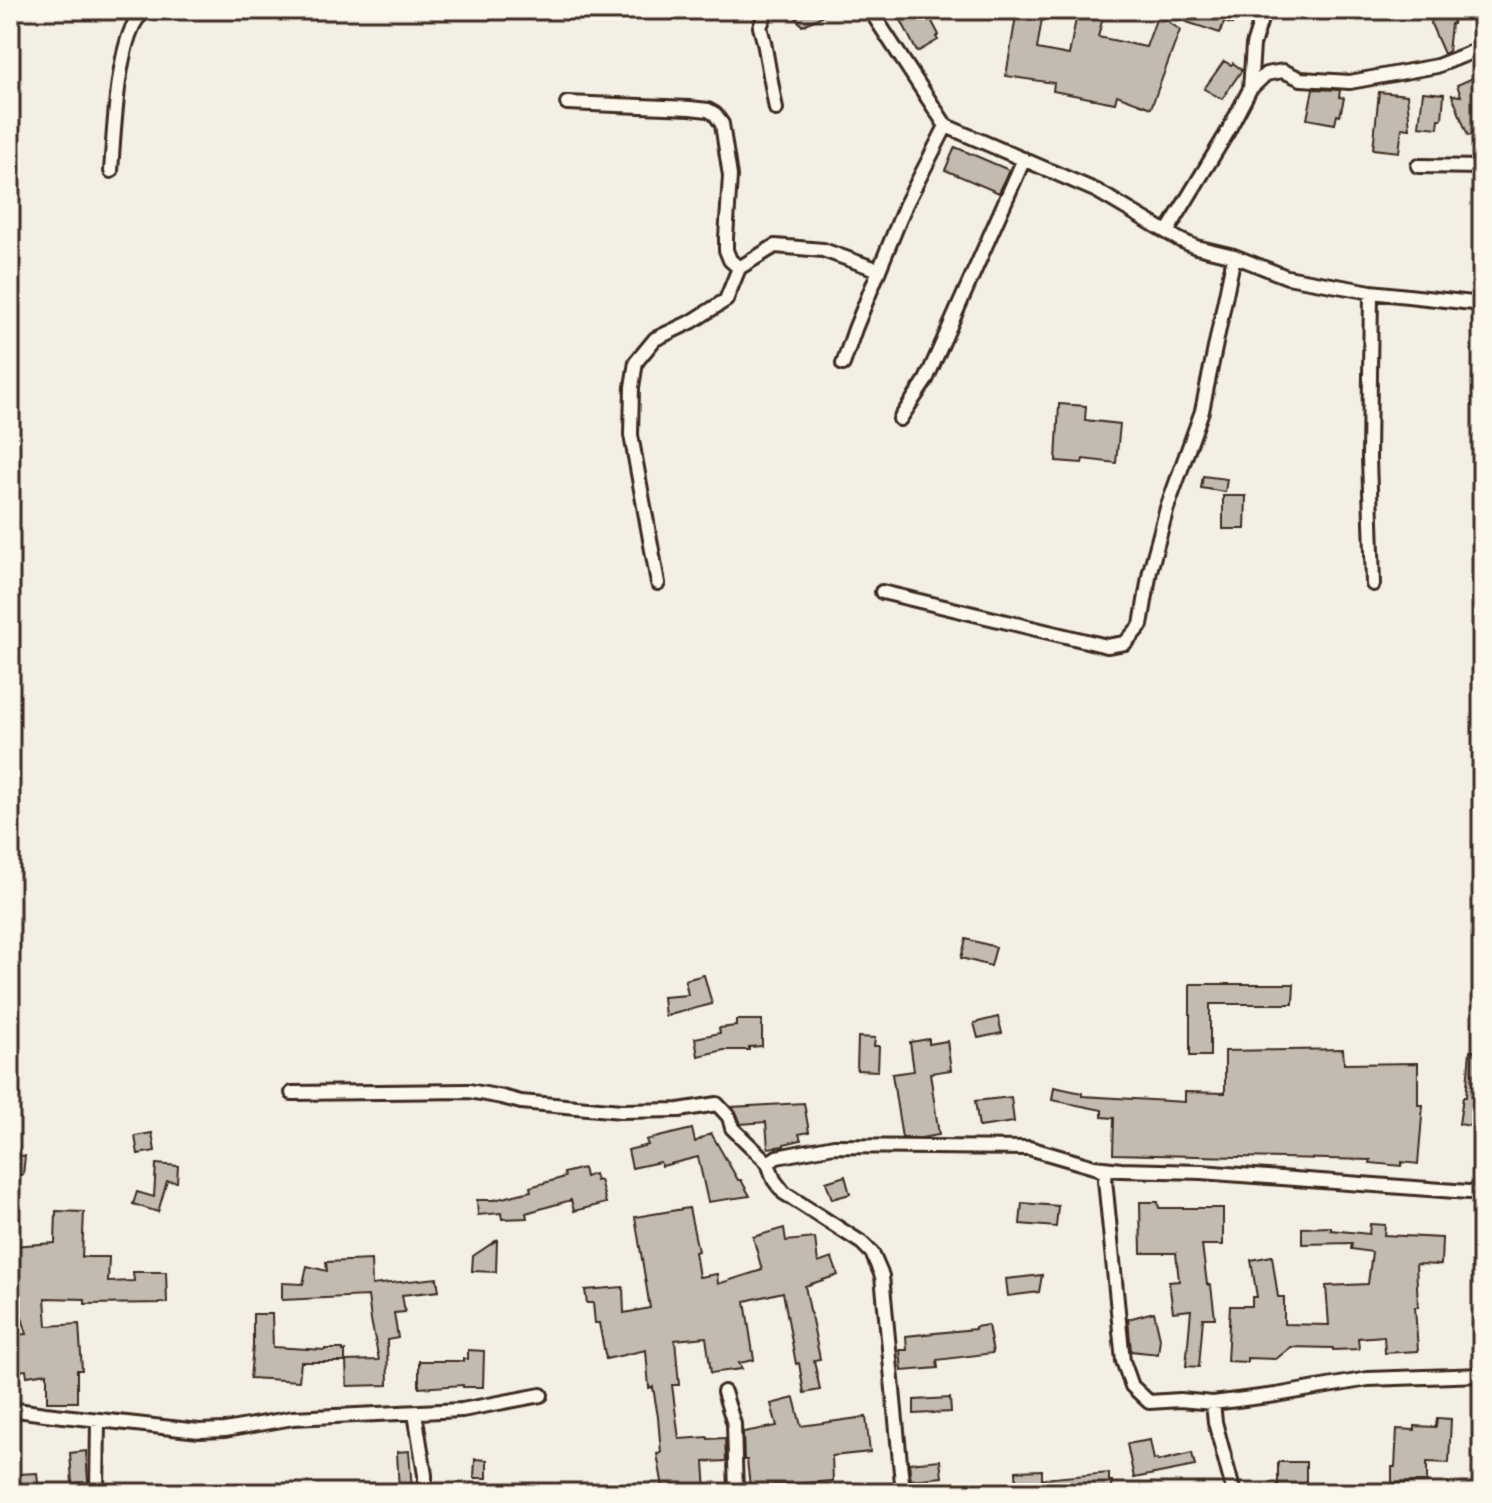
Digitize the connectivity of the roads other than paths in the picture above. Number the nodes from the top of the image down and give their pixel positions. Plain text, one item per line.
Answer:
1 (146, 10) edge
2 (763, 10) edge
3 (870, 10) edge
4 (1264, 10) edge
5 (1482, 48) edge
6 (1250, 89) junction
7 (567, 103) dead end
8 (776, 109) dead end
9 (946, 126) junction
10 (1024, 159) junction
11 (1418, 166) dead end
12 (1482, 167) edge
13 (111, 171) dead end
14 (1167, 232) junction
15 (1234, 256) junction
16 (739, 268) junction
17 (879, 270) junction
18 (1371, 292) junction
19 (1482, 304) edge
20 (843, 364) dead end
21 (900, 419) dead end
22 (658, 583) dead end
23 (1373, 584) dead end
24 (882, 592) dead end
25 (292, 1093) dead end
26 (768, 1163) junction
27 (1094, 1167) junction
28 (1482, 1193) edge
29 (1482, 1375) edge
30 (724, 1392) dead end
31 (541, 1395) dead end
32 (1213, 1403) junction
33 (10, 1409) edge
34 (415, 1413) junction
35 (98, 1420) junction
36 (97, 1493) edge
37 (425, 1493) edge
38 (736, 1493) edge
39 (903, 1493) edge
40 (1234, 1493) edge

1 - 13 street
2 - 8 street
3 - 9 street
4 - 6 street
5 - 6 street
6 - 14 street
7 - 16 street
9 - 10 street
9 - 17 street
10 - 14 street
10 - 21 street
11 - 12 street
14 - 15 street
15 - 18 street
15 - 24 street
16 - 17 street
16 - 22 street
17 - 20 street
18 - 19 street
18 - 23 street
25 - 26 street
26 - 27 street
26 - 39 street
27 - 28 street
27 - 32 street
29 - 32 street
30 - 38 street
31 - 34 street
32 - 40 street
33 - 35 street
34 - 35 street
34 - 37 street
35 - 36 street

